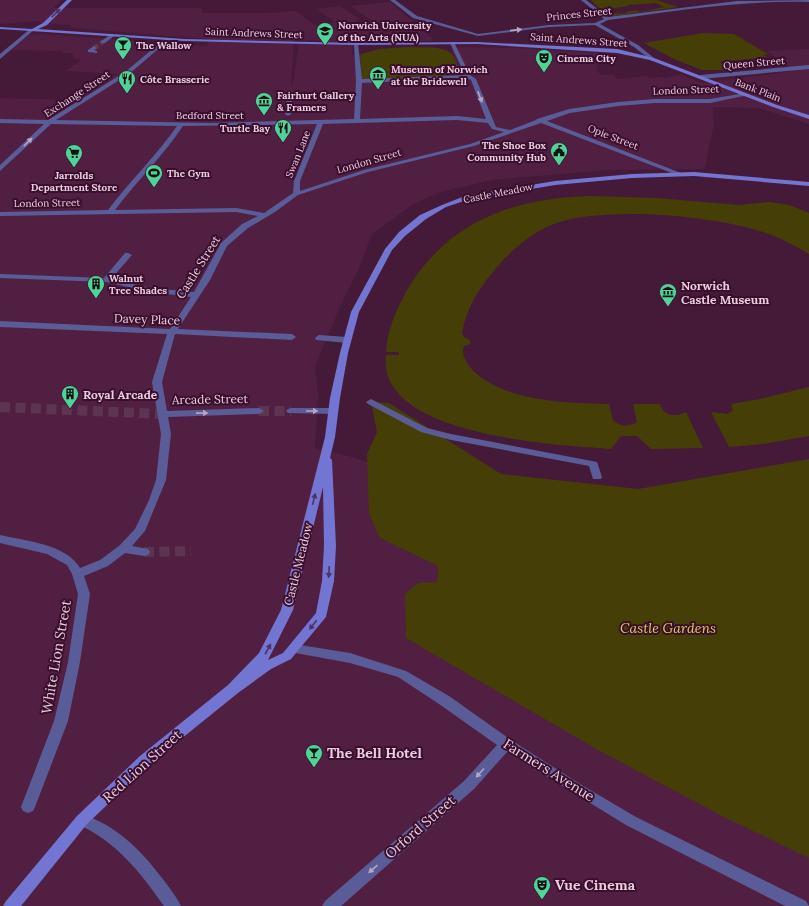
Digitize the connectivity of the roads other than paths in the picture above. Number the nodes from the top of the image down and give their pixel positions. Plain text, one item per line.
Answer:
1 (70, 0) edge
2 (392, 0) edge
3 (583, 0) edge
4 (809, 1) edge
5 (607, 19) junction
6 (596, 24) junction
7 (0, 28) edge
8 (32, 30) junction
9 (478, 35) junction
10 (112, 36) junction
11 (168, 39) junction
12 (103, 42) tunnel mouth
13 (452, 43) junction
14 (477, 43) junction
15 (356, 44) junction
16 (0, 57) edge
17 (652, 58) junction
18 (809, 67) edge
19 (468, 76) junction
20 (701, 77) junction
21 (359, 81) junction
22 (290, 92) dead end
23 (745, 95) junction
24 (809, 117) edge
25 (287, 118) junction
26 (357, 120) junction
27 (539, 120) junction
28 (0, 121) edge
29 (321, 121) junction
30 (490, 121) junction
31 (49, 122) junction
32 (181, 125) junction
33 (508, 131) junction
34 (0, 169) edge
35 (678, 174) junction
36 (809, 184) edge
37 (296, 194) junction
38 (110, 211) junction
39 (0, 214) edge
40 (263, 216) junction
41 (128, 255) dead end
42 (0, 276) edge
43 (106, 280) junction
44 (195, 295) junction
45 (0, 324) edge
46 (172, 332) junction
47 (292, 337) dead end
48 (319, 338) dead end
49 (347, 340) junction
50 (371, 402) dead end
51 (258, 411) tunnel mouth
52 (291, 411) tunnel mouth
53 (333, 411) junction
54 (163, 414) junction
55 (327, 448) junction
56 (597, 477) dead end
57 (0, 539) edge
58 (123, 550) junction
59 (144, 552) tunnel mouth
60 (78, 574) junction
61 (294, 649) junction
62 (233, 689) junction
63 (506, 744) junction
64 (28, 807) dead end
65 (82, 820) junction
66 (11, 906) edge
67 (173, 906) edge
68 (330, 906) edge
69 (801, 906) edge

8 -> 1 street
2 - 9 street
3 - 5 street
4 - 5 street, Princes Street
5 - 6 street, Princes Street
9 -> 6 street, Princes Street
6 - 17 street
7 - 8 street, Saint Andrews Street
8 - 10 street, Saint Andrews Street
8 - 16 street
9 - 14 street
10 - 11 street, Saint Andrews Street
10 - 12 street
11 - 15 street, Saint Andrews Street
11 - 31 street, Exchange Street
13 - 14 street, Saint Andrews Street
13 - 15 street, Saint Andrews Street
13 - 19 street
14 - 17 street, Saint Andrews Street
15 - 21 street
17 - 20 street, Saint Andrews Street
18 - 20 street, Queen Street
19 - 21 street
19 -> 30 street
20 - 23 street, Bank Plain
21 - 26 street
22 - 25 street
23 - 24 street, Bank Plain
23 - 27 street, London Street
25 - 29 street, Bedford Street
25 - 32 street, Bedford Street
26 - 29 street, Bedford Street
26 - 30 street, Bedford Street
27 - 33 street, London Street
27 - 35 street, Opie Street
28 - 31 street, Bedford Street
29 - 37 street, Swan Lane
30 - 33 street
31 - 32 street, Bedford Street
34 -> 31 street, Exchange Street
32 - 38 street
33 - 37 street, London Street
35 - 36 street, Castle Meadow
35 - 49 street, Castle Meadow
37 - 40 street, London Street
38 - 39 street, London Street
38 - 40 street, London Street
40 - 44 street, Castle Street
41 - 43 street
42 - 43 street
43 - 44 street
44 - 46 street, Castle Street
45 - 46 street, Davey Place
46 - 47 street, Davey Place
46 - 54 street, Castle Street
48 - 49 street
49 - 53 street, Castle Meadow
50 - 56 street
54 -> 51 street, Arcade Street
52 -> 53 street
53 - 55 street, Castle Meadow
54 - 58 street, Castle Street
55 -> 61 street, Castle Meadow
62 -> 55 street, Castle Meadow
57 - 60 street, White Lion Street
58 - 59 street
58 - 60 street, Castle Street
60 - 64 street, White Lion Street
61 - 62 street, Red Lion Street
61 - 63 street, Farmers Avenue
62 - 65 street, Red Lion Street
63 -> 68 street, Orford Street
63 - 69 street, Farmers Avenue
65 - 66 street, Red Lion Street
65 - 67 street

